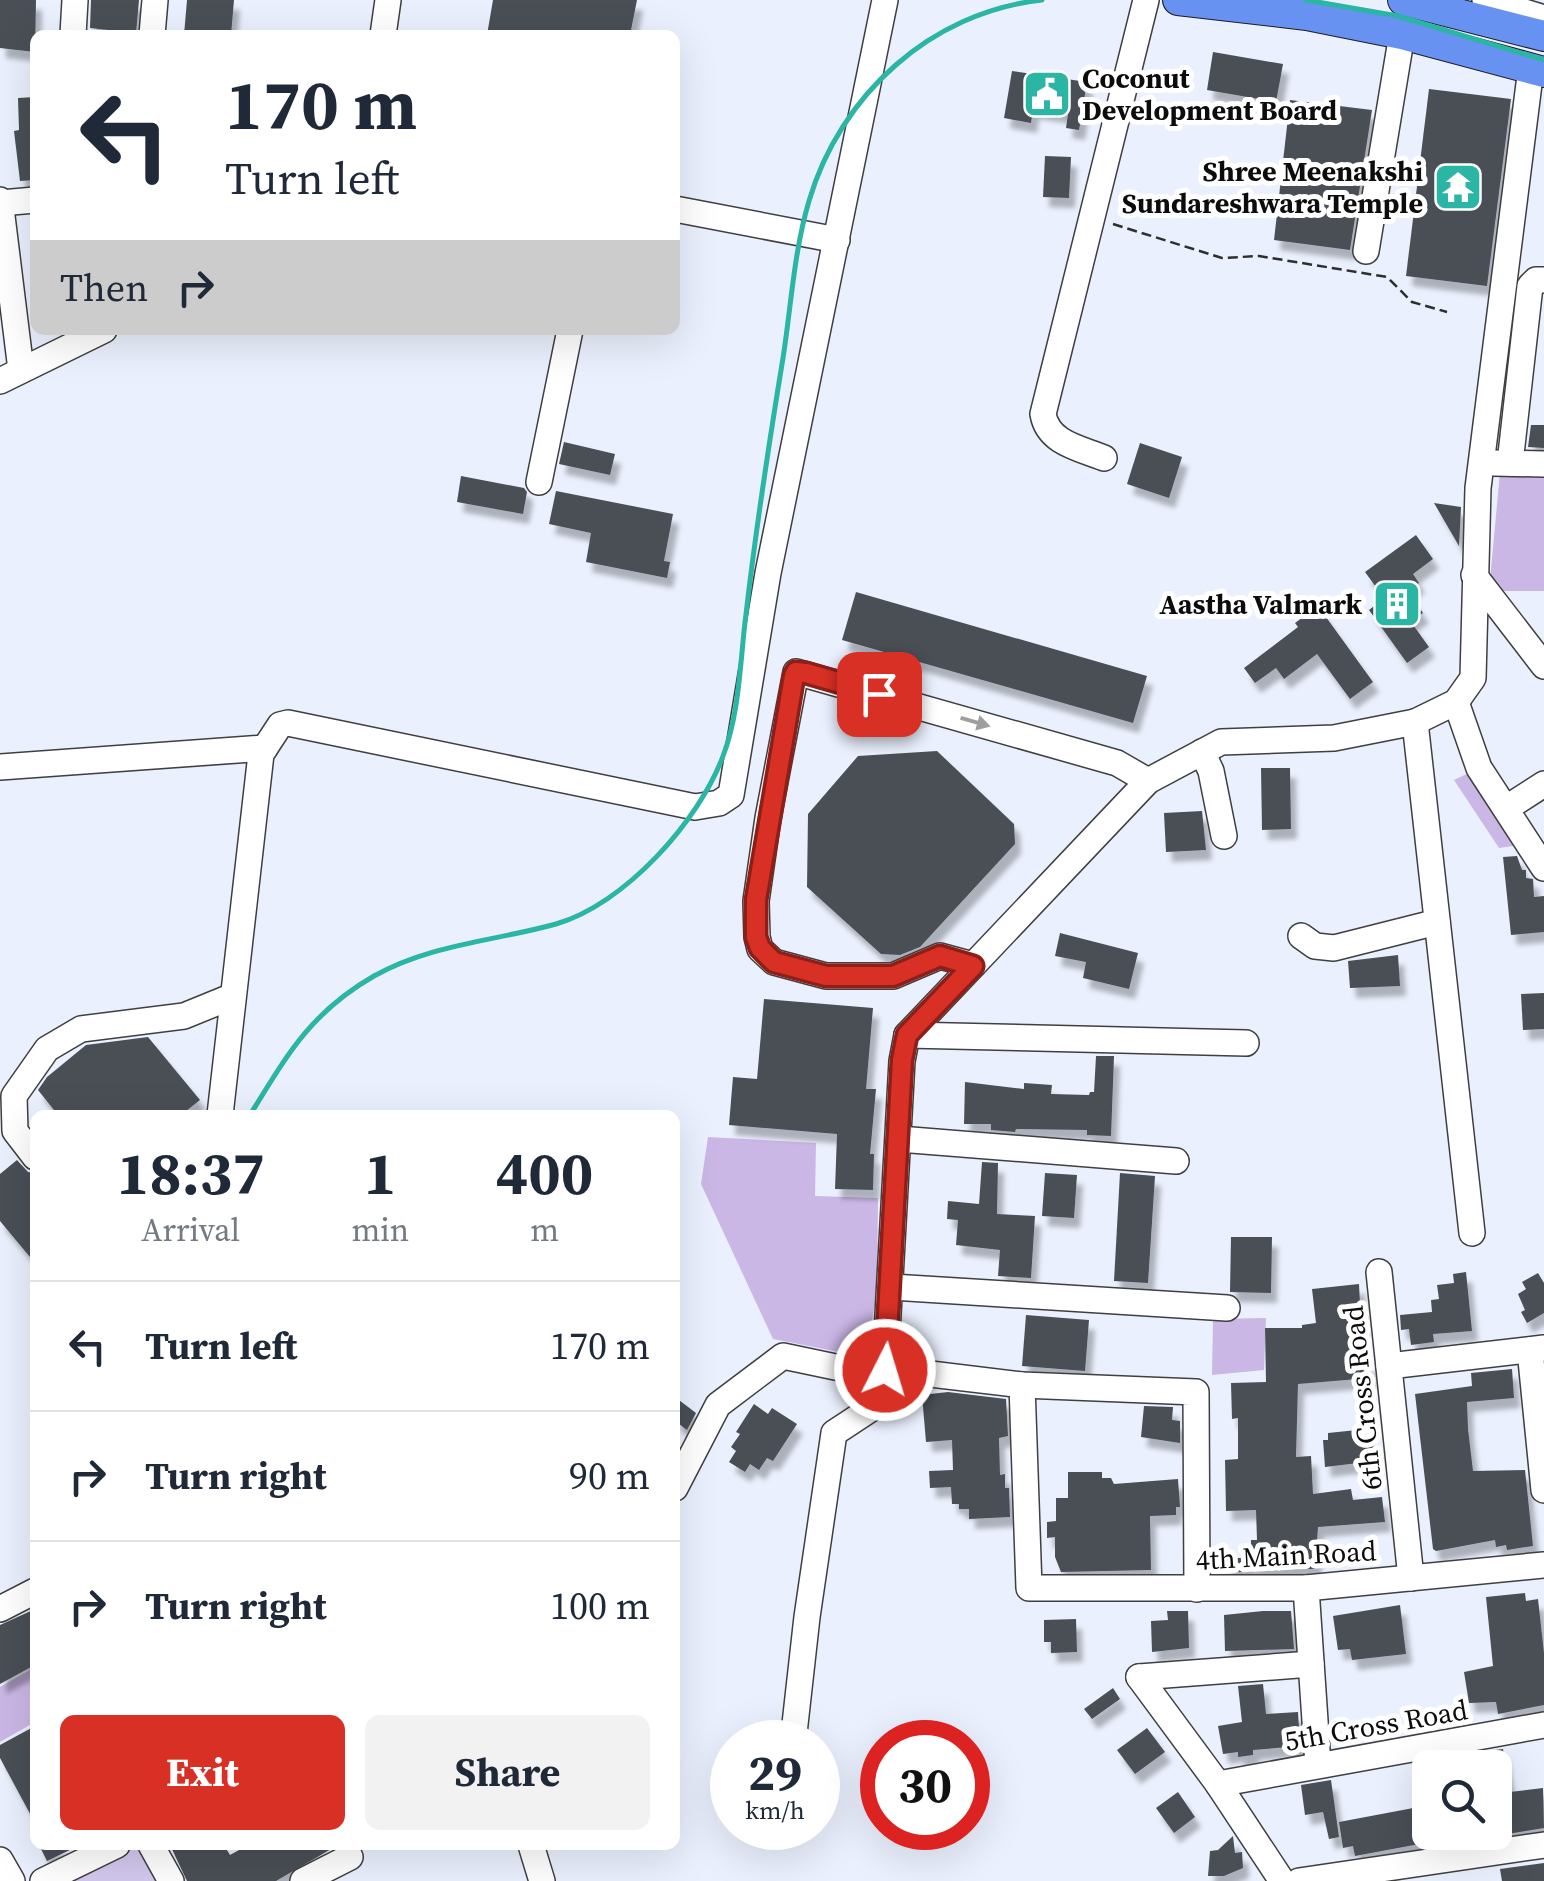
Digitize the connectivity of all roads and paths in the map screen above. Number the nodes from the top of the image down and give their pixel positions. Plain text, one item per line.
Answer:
1 (75, 0) edge
2 (155, 0) edge
3 (388, 0) edge
4 (885, 0) edge
5 (1146, 0) edge
6 (1178, 0) edge
7 (1403, 0) edge
8 (1485, 0) edge
9 (1544, 18) edge
10 (73, 30) edge
11 (152, 30) edge
12 (383, 30) edge
13 (1402, 34) junction
14 (1544, 36) edge
15 (1537, 70) edge
16 (30, 200) edge
17 (0, 202) edge
18 (680, 210) edge
19 (1092, 218) junction
20 (837, 240) junction
21 (1366, 252) dead end
22 (1544, 280) edge
23 (1447, 312) dead end
24 (1498, 324) junction
25 (1526, 326) junction
26 (94, 335) edge
27 (569, 335) edge
28 (10, 376) edge
29 (1104, 458) dead end
30 (1481, 464) junction
31 (1510, 464) junction
32 (1544, 464) edge
33 (538, 482) dead end
34 (1474, 574) junction
35 (1544, 666) edge
36 (1456, 702) junction
37 (1415, 722) junction
38 (1467, 728) junction
39 (265, 748) junction
40 (1202, 752) junction
41 (0, 767) edge
42 (1148, 781) junction
43 (1544, 784) edge
44 (1516, 802) junction
45 (1224, 836) dead end
46 (1544, 845) edge
47 (1544, 868) edge
48 (1437, 922) junction
49 (1300, 936) dead end
50 (973, 966) junction
51 (234, 996) junction
52 (907, 1035) junction
53 (1246, 1042) dead end
54 (221, 1110) edge
55 (899, 1139) junction
56 (30, 1150) edge
57 (1176, 1161) dead end
58 (1472, 1233) dead end
59 (1379, 1272) dead end
60 (892, 1288) junction
61 (1227, 1308) dead end
62 (1537, 1349) edge
63 (1389, 1366) junction
64 (922, 1373) dead end
65 (883, 1377) junction
66 (1022, 1385) junction
67 (680, 1478) edge
68 (1544, 1490) edge
69 (1544, 1565) edge
70 (1411, 1578) junction
71 (1306, 1588) junction
72 (1197, 1590) junction
73 (30, 1594) edge
74 (0, 1609) edge
75 (1311, 1664) junction
76 (795, 1720) edge
77 (1544, 1725) edge
78 (1318, 1765) junction
79 (1218, 1784) junction
80 (1544, 1845) edge
81 (107, 1850) edge
82 (154, 1850) edge
83 (533, 1850) edge
84 (350, 1857) dead end
85 (0, 1860) edge
86 (12, 1881) edge
87 (43, 1881) edge
88 (170, 1881) edge
89 (303, 1881) edge
90 (542, 1881) edge
91 (1282, 1881) edge
92 (1300, 1881) edge

1 - 10 street
2 - 11 street
3 - 12 street
4 - 20 street
5 - 19 street
6 - 13 main road
7 - 14 main road
8 - 9 street
13 - 15 main road
13 - 21 street
15 - 24 street
16 - 17 street
17 - 28 street
18 - 20 street
19 - 23 path
19 - 29 street
20 - 39 street
22 - 25 street
24 - 25 street
24 - 30 street
25 - 31 street
26 - 28 street
27 - 33 street
30 - 31 street
30 - 34 street
31 - 32 street
34 - 35 street
34 - 36 street
36 - 37 street
36 - 38 street
37 - 40 street
37 - 48 street
38 - 44 street
38 - 47 street
39 - 41 street
39 - 51 street
40 - 42 street
40 - 45 street
42 - 50 street
50 -> 42 street
43 - 44 street
44 - 46 street
48 - 49 street
48 - 58 street
50 - 52 street
51 - 54 street
51 - 56 street
52 - 53 street
52 - 55 street
55 - 57 street
55 - 60 street
59 - 63 street, 6th Cross Road
60 - 61 street
60 - 65 street
62 - 63 street
62 - 68 street
63 - 70 street, 6th Cross Road
64 - 66 street
65 - 67 street
65 - 76 street
66 - 72 street, 4th Main Road
66 - 72 street
69 - 70 street, 4th Main Road
70 - 71 street, 4th Main Road
71 - 72 street, 4th Main Road
71 - 75 street
73 - 74 street
75 - 78 street
75 - 79 street
77 - 78 street, 5th Cross Road
78 - 79 street, 5th Cross Road
79 - 91 street
80 - 92 street
81 - 87 street
82 - 88 street
83 - 90 street
84 - 89 street
85 - 86 street

